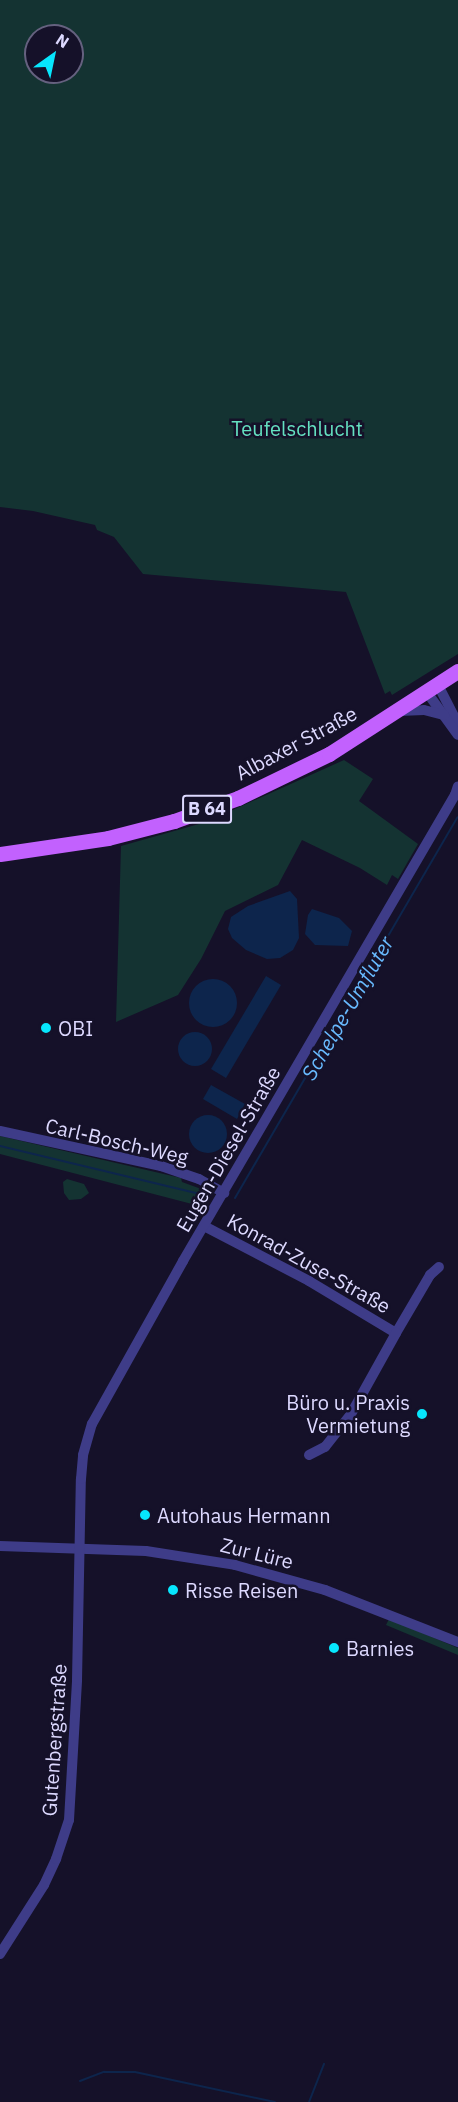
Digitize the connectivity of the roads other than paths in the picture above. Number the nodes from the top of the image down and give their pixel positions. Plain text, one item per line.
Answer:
1 (458, 671) edge
2 (432, 687) junction
3 (396, 711) junction
4 (444, 715) junction
5 (458, 724) edge
6 (458, 735) edge
7 (458, 786) edge
8 (0, 854) edge
9 (0, 1131) edge
10 (224, 1193) junction
11 (204, 1226) junction
12 (439, 1267) dead end
13 (396, 1333) junction
14 (309, 1455) dead end
15 (0, 1546) edge
16 (78, 1547) junction
17 (458, 1642) edge
18 (0, 1953) edge

1 - 2 main road, Albaxer Straße / B 64
2 - 3 main road, Albaxer Straße / B 64
2 - 4 street
2 - 5 street
3 - 4 street
3 - 8 main road, Albaxer Straße / B 64
4 - 6 street
7 - 10 street, Eugen-Diesel-Straße
9 - 10 street, Carl-Bosch-Weg
10 - 11 street, Eugen-Diesel-Straße
11 - 13 street, Konrad-Zuse-Straße
11 - 16 street, Eugen-Diesel-Straße
12 - 13 street, Konrad-Zuse-Straße
13 - 14 street, Konrad-Zuse-Straße
15 - 16 street, Zur Lüre
16 - 17 street, Zur Lüre
16 - 18 street, Gutenbergstraße

